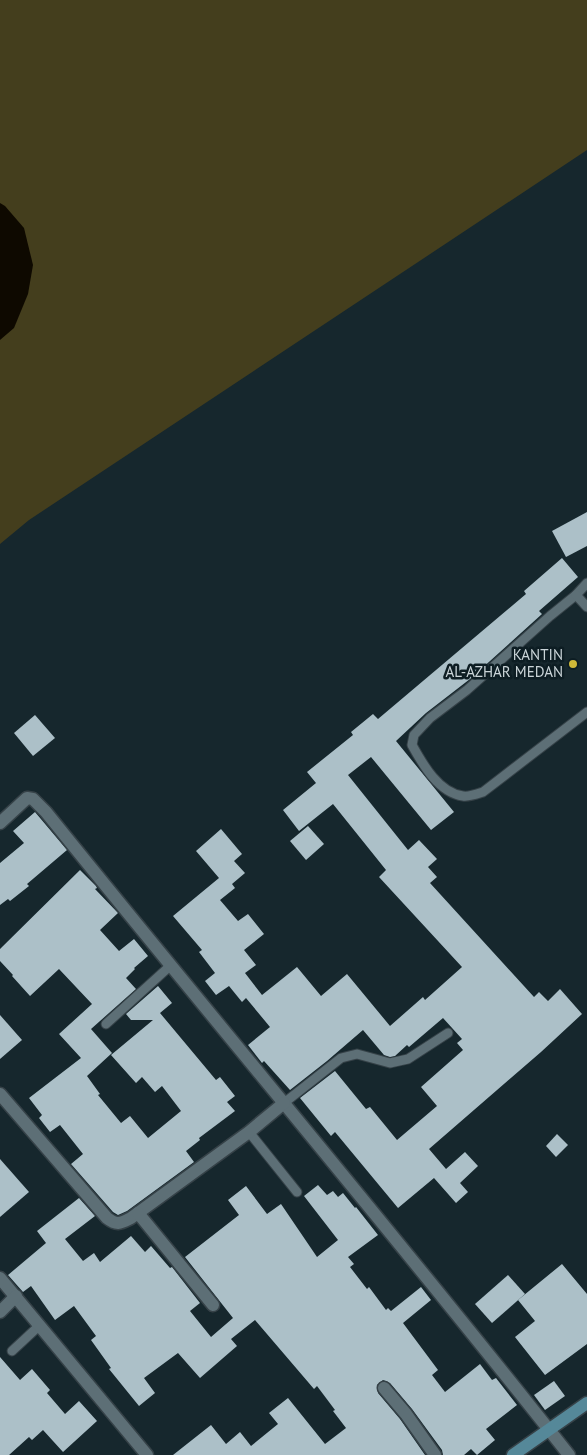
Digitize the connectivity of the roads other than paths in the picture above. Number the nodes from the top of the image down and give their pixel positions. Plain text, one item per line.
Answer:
1 (587, 583) edge
2 (576, 595) junction
3 (587, 607) edge
4 (587, 712) edge
5 (0, 823) edge
6 (170, 966) junction
7 (106, 1024) dead end
8 (448, 1033) dead end
9 (0, 1094) edge
10 (284, 1103) junction
11 (249, 1132) junction
12 (297, 1192) dead end
13 (138, 1213) junction
14 (0, 1278) edge
15 (16, 1296) junction
16 (213, 1305) dead end
17 (0, 1312) edge
18 (40, 1325) junction
19 (12, 1351) dead end
20 (384, 1388) dead end
21 (587, 1403) edge
22 (549, 1429) junction
23 (148, 1455) edge
24 (435, 1455) edge
25 (513, 1455) edge
26 (569, 1455) edge

1 - 2 lane
2 - 3 lane
2 - 4 lane
5 - 6 street
6 - 7 lane
6 - 10 street
8 - 10 lane
9 - 13 street
10 - 11 street
10 - 22 street
11 - 12 lane
11 - 13 street
13 - 16 street
14 - 15 street
15 - 17 street
15 - 18 street
18 - 19 lane
18 - 23 street
20 - 24 street
21 - 22 main road
22 - 25 main road
22 - 26 street

